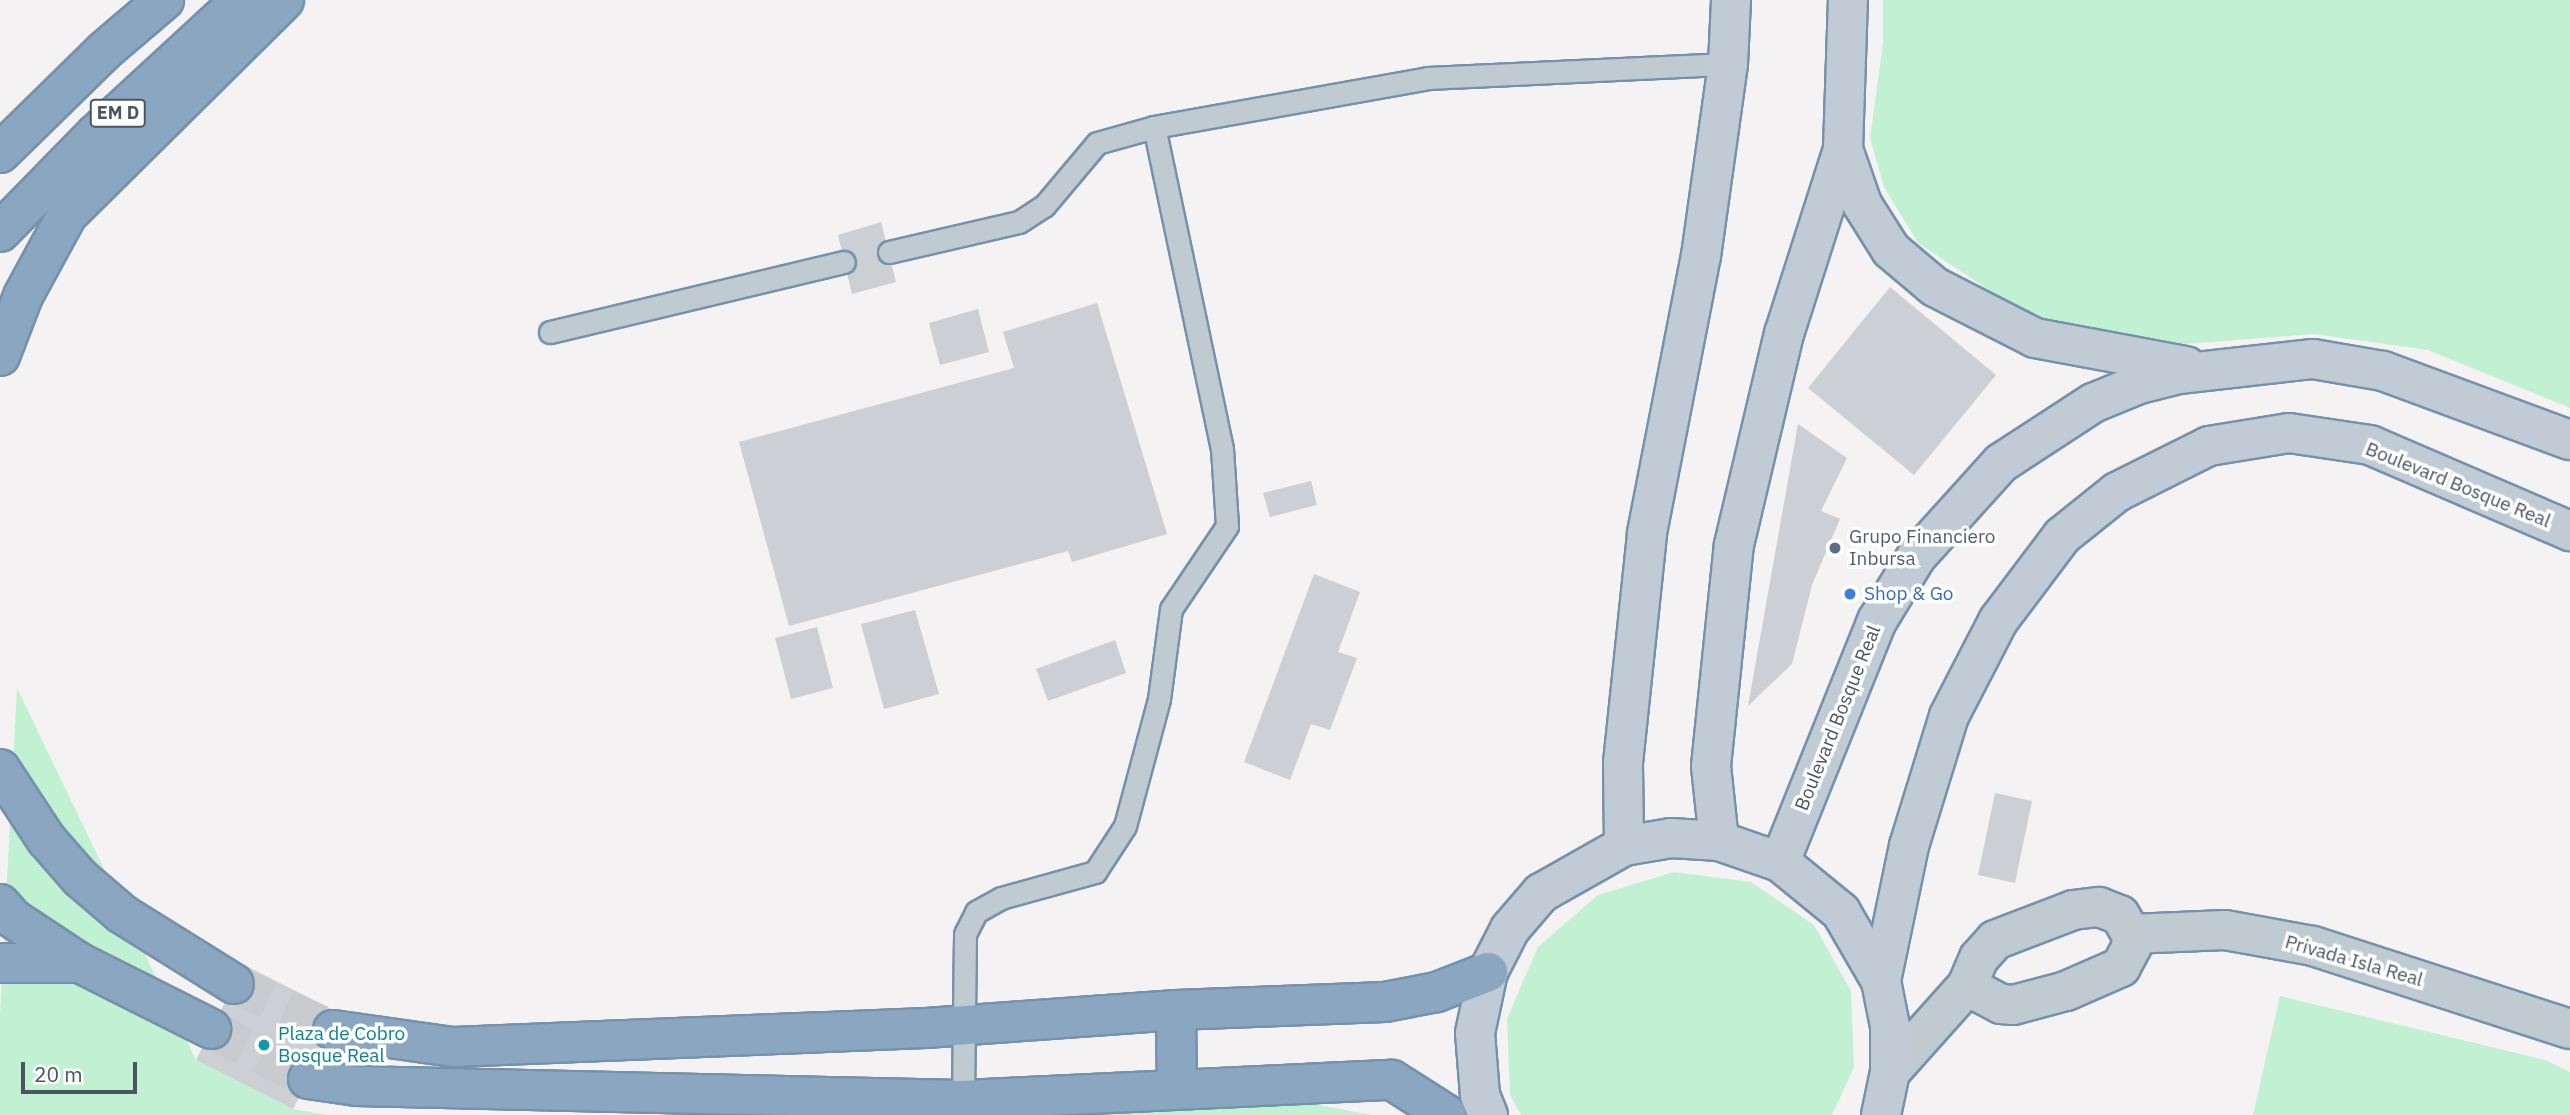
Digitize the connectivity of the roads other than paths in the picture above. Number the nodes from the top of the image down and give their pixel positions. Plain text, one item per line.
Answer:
1 (137, 0) edge
2 (164, 0) edge
3 (241, 0) edge
4 (284, 0) edge
5 (1731, 0) edge
6 (1848, 0) edge
7 (104, 51) junction
8 (1728, 64) junction
9 (1154, 127) junction
10 (1843, 149) junction
11 (0, 153) edge
12 (0, 232) edge
13 (889, 252) dead end
14 (844, 262) dead end
15 (550, 332) dead end
16 (0, 356) edge
17 (2209, 370) junction
18 (2570, 440) edge
19 (2570, 531) edge
20 (0, 769) edge
21 (1719, 841) junction
22 (1624, 846) junction
23 (1780, 862) junction
24 (0, 904) edge
25 (2131, 934) junction
26 (0, 963) edge
27 (80, 963) junction
28 (1488, 972) junction
29 (1881, 981) junction
30 (234, 984) tunnel mouth
31 (1967, 986) junction
32 (1176, 1010) junction
33 (964, 1026) junction
34 (211, 1029) tunnel mouth
35 (2570, 1029) edge
36 (333, 1030) tunnel mouth
37 (453, 1047) junction
38 (1890, 1072) junction
39 (308, 1079) tunnel mouth
40 (457, 1088) junction
41 (1177, 1089) junction
42 (963, 1100) junction
43 (1447, 1115) edge
44 (1488, 1115) edge
45 (1881, 1115) edge

1 - 7 highway
2 - 7 highway, EM D
3 - 12 highway, EM D
4 - 16 highway
5 - 8 main road
6 - 10 main road
7 - 11 highway, EM D
8 - 9 lane
8 - 22 main road
9 - 13 lane
9 - 33 lane
10 - 17 main road
10 - 21 main road
14 - 15 lane
17 - 18 main road, Boulevard Bosque Real
17 - 23 main road, Boulevard Bosque Real
19 - 29 main road, Boulevard Bosque Real
20 - 30 highway
21 - 22 main road
21 - 23 main road
22 - 28 main road
23 - 29 main road
24 - 27 highway
25 - 31 street
25 - 31 street
25 - 35 street, Privada Isla Real
26 - 27 highway
27 - 34 highway
28 - 32 highway
28 - 44 main road
29 - 38 main road
31 - 38 street
32 - 33 highway
32 - 41 highway
33 - 37 highway
33 - 42 lane
36 - 37 highway
37 - 40 highway
38 - 45 main road
39 - 40 highway
40 - 42 highway
41 - 42 highway
41 - 43 highway

